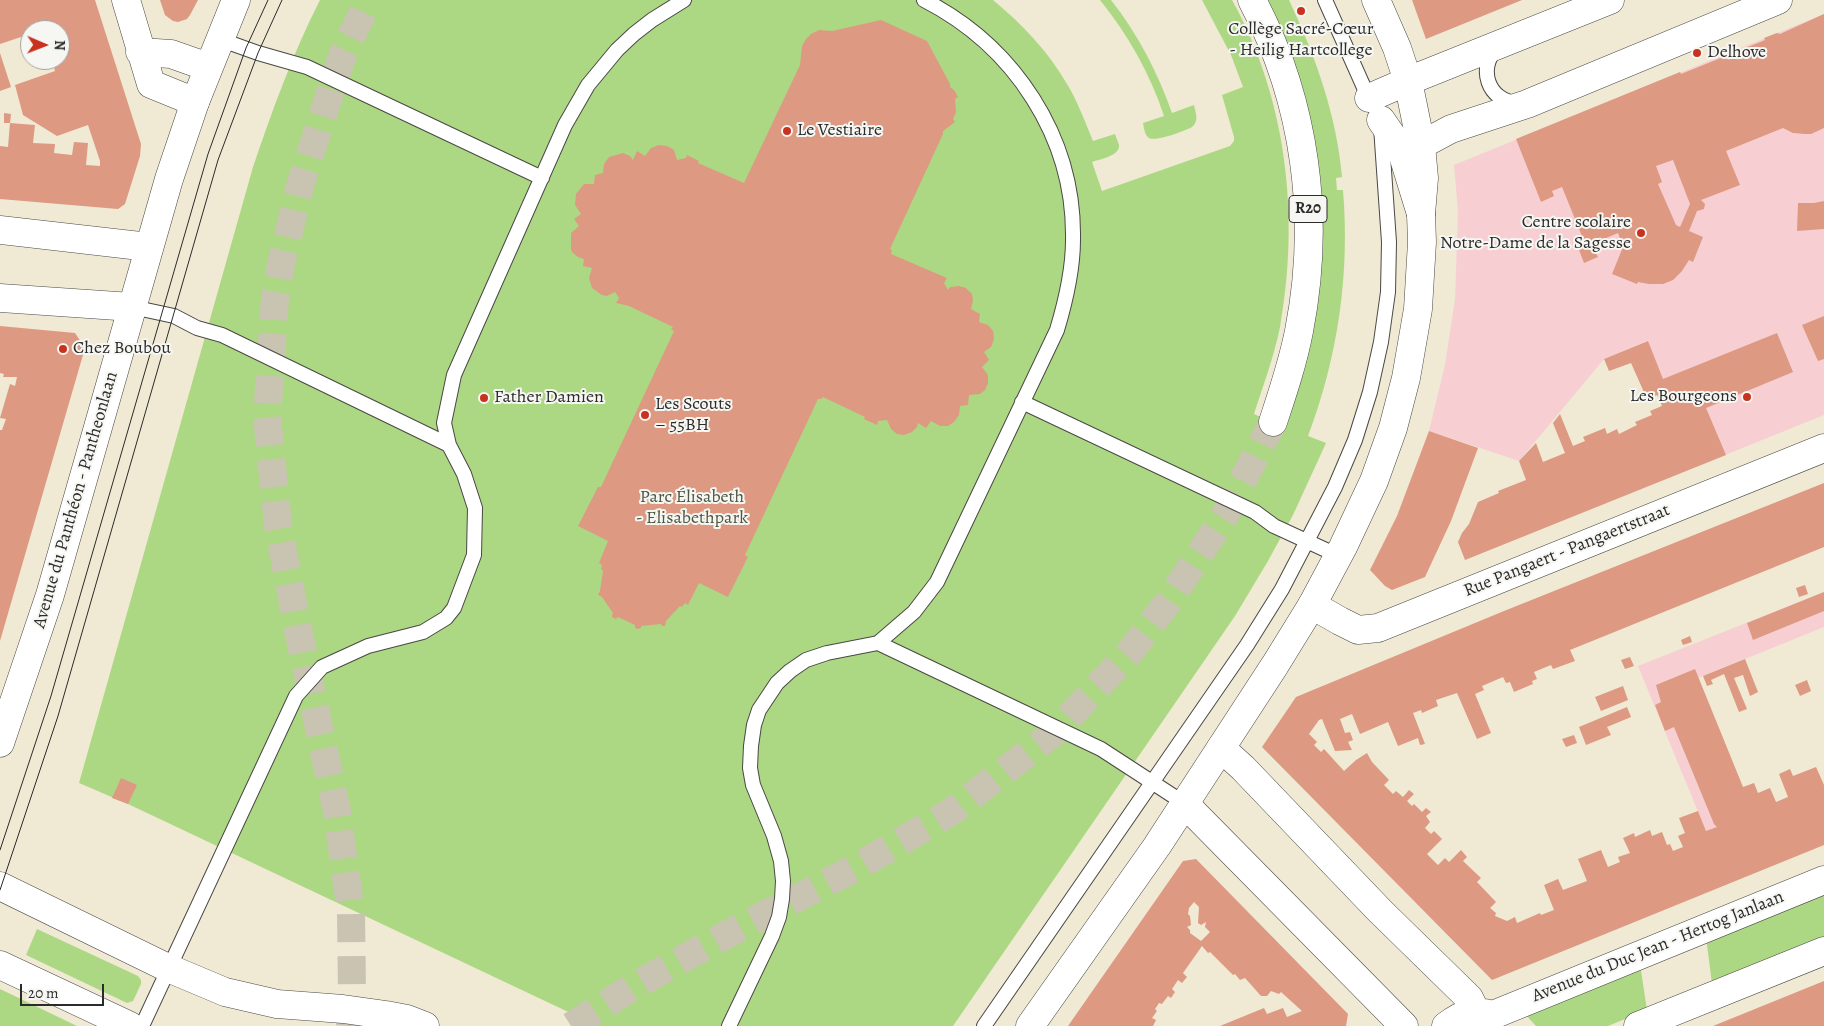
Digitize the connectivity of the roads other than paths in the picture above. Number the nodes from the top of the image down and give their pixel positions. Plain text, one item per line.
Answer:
1 (126, 0) edge
2 (236, 0) edge
3 (684, 0) edge
4 (924, 0) edge
5 (1252, 0) edge
6 (1324, 0) edge
7 (1376, 0) edge
8 (1610, 0) edge
9 (1778, 0) edge
10 (219, 39) junction
11 (1501, 44) junction
12 (140, 52) junction
13 (208, 67) junction
14 (1408, 81) junction
15 (195, 102) junction
16 (1527, 104) junction
17 (1375, 109) junction
18 (1411, 147) junction
19 (542, 178) junction
20 (0, 230) edge
21 (148, 247) junction
22 (0, 298) edge
23 (132, 307) junction
24 (1022, 402) junction
25 (1273, 422) tunnel mouth
26 (449, 445) junction
27 (1824, 448) edge
28 (1307, 541) junction
29 (1339, 556) junction
30 (1312, 605) junction
31 (878, 643) junction
32 (1, 736) edge
33 (1221, 748) junction
34 (1154, 782) junction
35 (1184, 803) junction
36 (1824, 880) edge
37 (0, 886) edge
38 (1824, 951) edge
39 (0, 965) edge
40 (168, 968) junction
41 (386, 1015) junction
42 (1492, 1018) edge
43 (130, 1026) edge
44 (142, 1026) edge
45 (361, 1026) edge
46 (425, 1026) edge
47 (729, 1026) edge
48 (984, 1026) edge
49 (1030, 1026) edge
50 (1404, 1026) edge
51 (1446, 1026) edge
52 (1638, 1026) edge

1 - 12 main road
2 - 10 main road, Avenue du Panthéon - Pantheonlaan
3 - 19 lane
4 - 24 lane
5 - 25 main road, R20
6 - 17 lane
7 - 14 main road
8 - 11 main road
9 - 16 main road
10 - 13 main road, Avenue du Panthéon - Pantheonlaan
10 - 19 lane
11 - 14 main road
11 - 16 lane
12 - 13 main road
12 - 15 main road
13 - 15 main road, Avenue du Panthéon - Pantheonlaan
14 - 17 main road
14 - 18 main road
15 - 21 main road, Avenue du Panthéon - Pantheonlaan
16 - 18 main road
17 - 18 main road
17 - 28 lane
18 - 29 main road
19 - 26 lane
20 - 21 main road
21 - 23 main road, Avenue du Panthéon - Pantheonlaan
22 - 23 main road
23 - 26 lane
23 - 32 main road, Avenue du Panthéon - Pantheonlaan
24 - 28 lane
24 - 31 lane
26 - 40 lane
27 - 30 main road, Rue Pangaert - Pangaertstraat
28 - 29 lane
28 - 34 lane
29 - 30 main road
30 - 33 main road
31 - 34 lane
31 - 47 lane
33 - 35 main road
33 - 42 main road
34 - 35 lane
34 - 48 lane
35 - 49 main road
35 - 50 main road
36 - 42 main road, Avenue du Duc Jean - Hertog Janlaan
37 - 40 main road
38 - 52 main road
39 - 43 main road
40 - 41 main road
40 - 44 lane
41 - 45 main road
41 - 46 main road
42 - 51 main road, Avenue du Duc Jean - Hertog Janlaan

